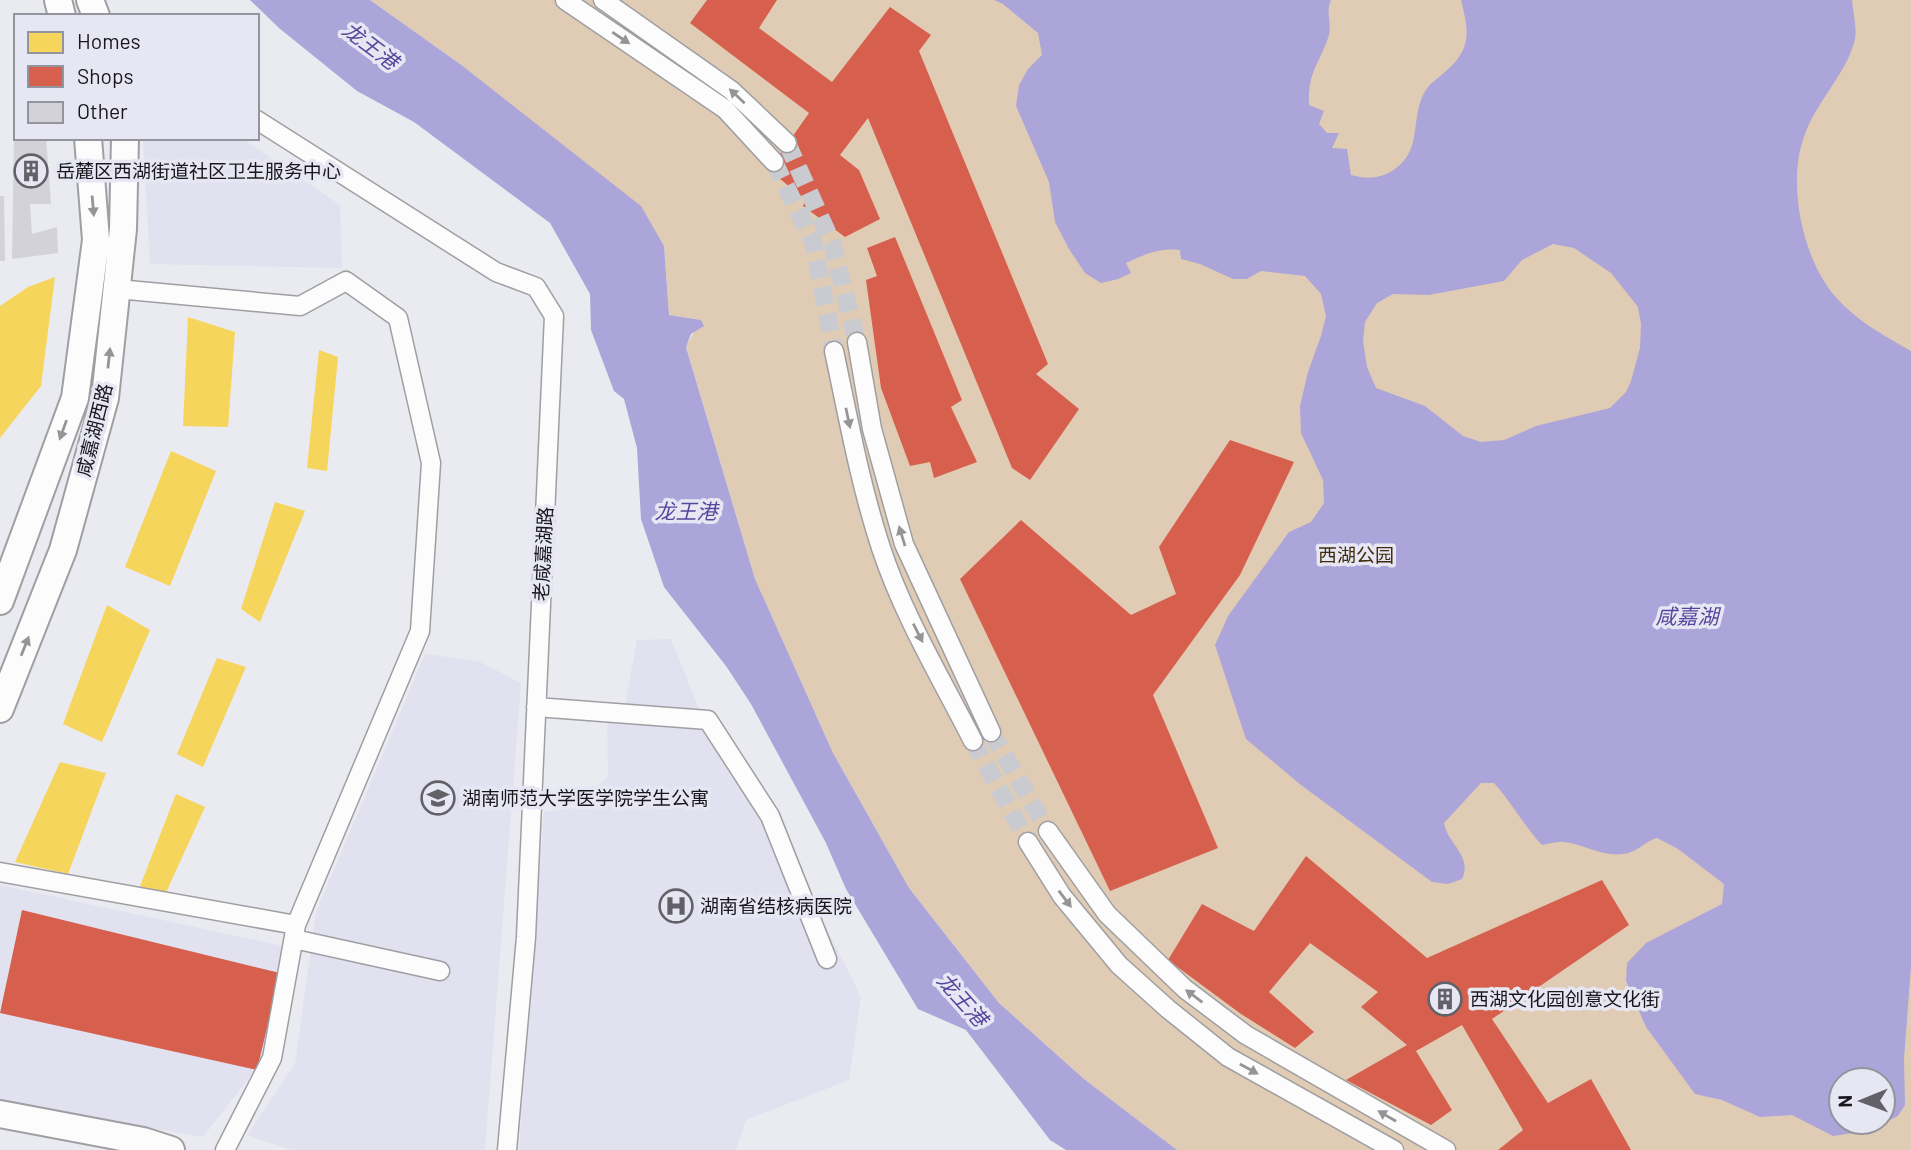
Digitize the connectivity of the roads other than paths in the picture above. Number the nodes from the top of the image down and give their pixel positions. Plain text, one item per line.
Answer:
1 (565, 0) edge
2 (603, 0) edge
3 (259, 121) edge
4 (88, 140) edge
5 (125, 140) edge
6 (787, 143) tunnel mouth
7 (774, 162) tunnel mouth
8 (117, 289) junction
9 (857, 342) tunnel mouth
10 (834, 351) tunnel mouth
11 (9, 551) edge
12 (0, 600) edge
13 (536, 707) junction
14 (0, 709) edge
15 (991, 732) tunnel mouth
16 (973, 741) tunnel mouth
17 (1048, 831) tunnel mouth
18 (1028, 842) tunnel mouth
19 (0, 872) edge
20 (295, 932) junction
21 (827, 959) dead end
22 (440, 971) dead end
23 (0, 1114) edge
24 (171, 1150) edge
25 (225, 1150) edge
26 (507, 1150) edge
27 (1394, 1150) edge
28 (1446, 1150) edge

1 -> 7 street
6 -> 2 street
3 - 13 street, 老咸嘉湖路
4 -> 11 main road, 咸嘉湖西路
5 - 8 main road, 咸嘉湖西路
14 -> 8 main road, 咸嘉湖西路
8 - 20 street
15 -> 9 street
10 -> 16 street
11 - 12 main road, 咸嘉湖西路
13 - 21 street
13 - 26 street, 老咸嘉湖路
28 -> 17 street
18 -> 27 street
19 - 20 street
20 - 22 street
20 - 25 street
23 - 24 main road

